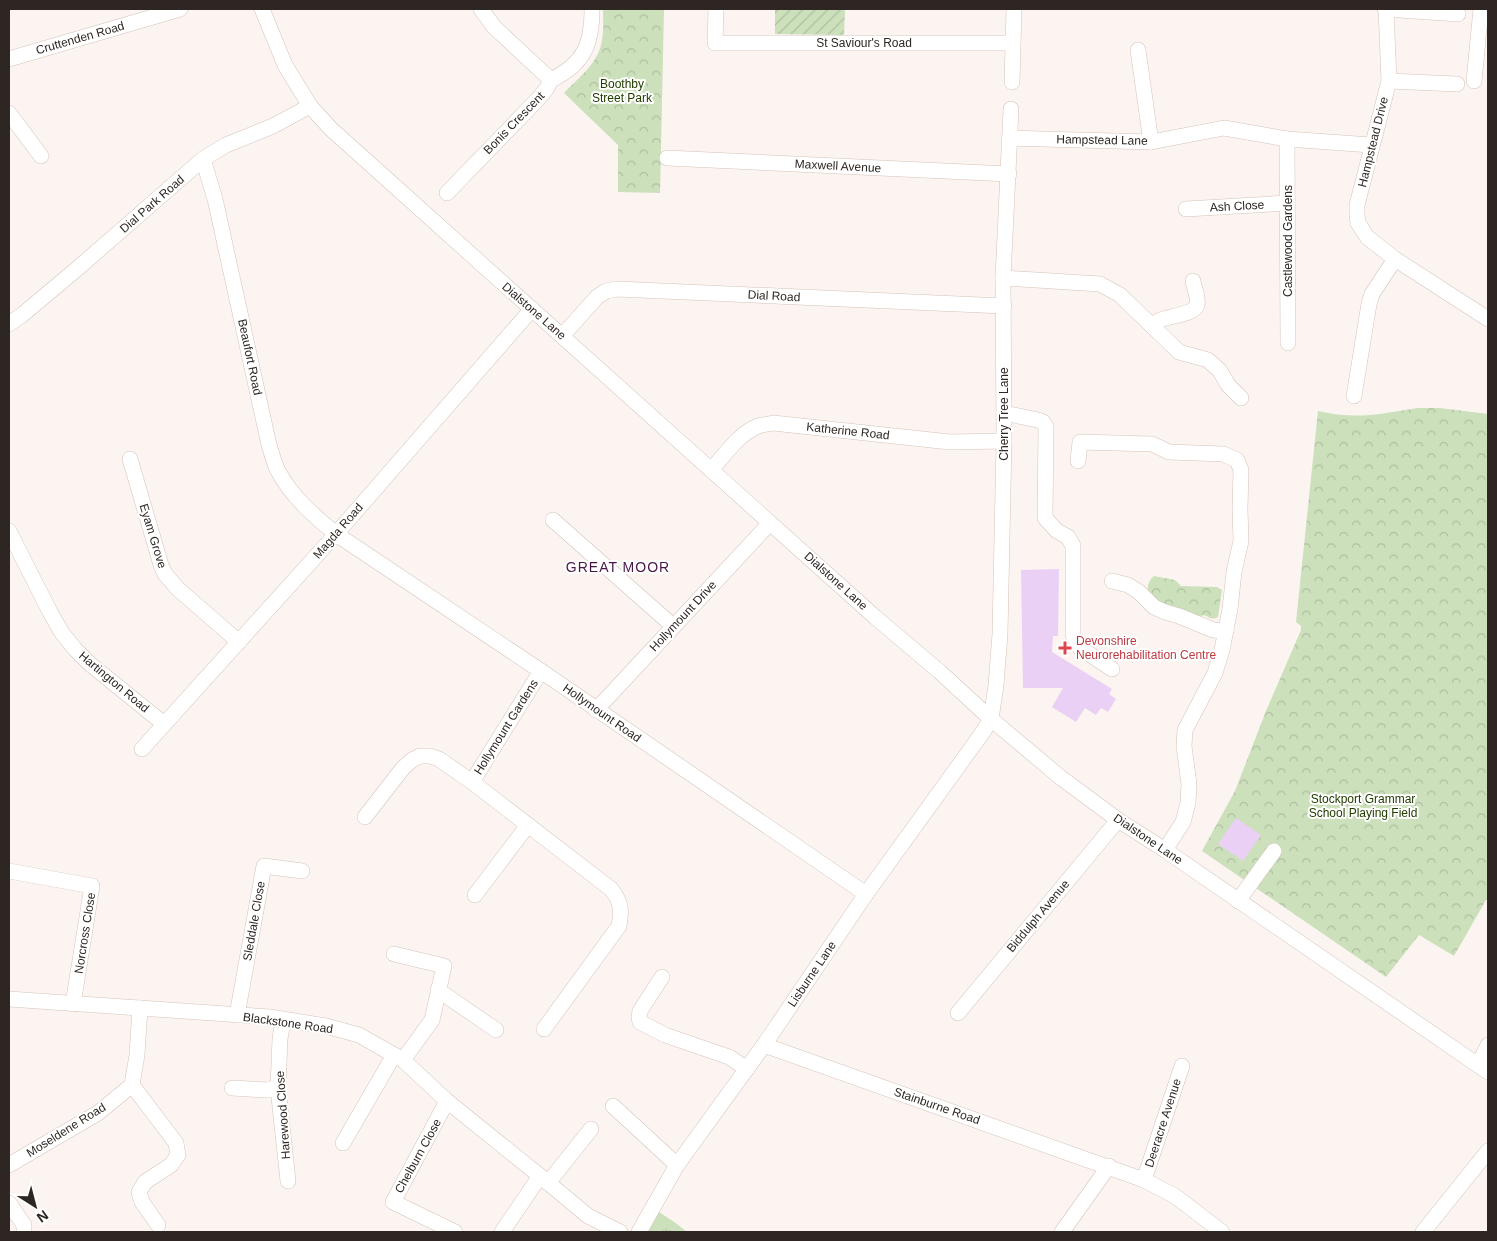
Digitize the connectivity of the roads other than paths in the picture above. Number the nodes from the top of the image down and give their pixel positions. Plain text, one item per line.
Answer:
1 (180, 9) edge
2 (262, 9) edge
3 (481, 9) edge
4 (592, 9) edge
5 (716, 9) edge
6 (1014, 9) edge
7 (1385, 9) edge
8 (1481, 9) edge
9 (1458, 14) dead end
10 (1013, 43) junction
11 (1138, 50) dead end
12 (9, 59) edge
13 (551, 80) junction
14 (1389, 81) junction
15 (1474, 81) dead end
16 (1012, 82) dead end
17 (1457, 84) dead end
18 (310, 106) junction
19 (1011, 109) dead end
20 (9, 113) edge
21 (1011, 138) junction
22 (1287, 139) junction
23 (1152, 142) junction
24 (1372, 145) junction
25 (41, 156) dead end
26 (667, 158) dead end
27 (204, 159) junction
28 (1009, 174) junction
29 (447, 194) dead end
30 (1288, 203) junction
31 (1186, 209) dead end
32 (1395, 259) junction
33 (1003, 278) junction
34 (1193, 281) dead end
35 (1004, 306) junction
36 (532, 309) junction
37 (1482, 309) edge
38 (9, 324) edge
39 (1152, 326) junction
40 (563, 336) junction
41 (1288, 343) dead end
42 (1359, 387) dead end
43 (1241, 398) dead end
44 (1004, 413) junction
45 (1004, 441) junction
46 (130, 459) dead end
47 (1078, 461) dead end
48 (711, 470) junction
49 (553, 520) dead end
50 (770, 523) junction
51 (9, 531) edge
52 (336, 534) junction
53 (1112, 581) dead end
54 (673, 626) junction
55 (1226, 631) junction
56 (239, 642) junction
57 (1112, 669) dead end
58 (541, 671) junction
59 (596, 710) junction
60 (991, 719) junction
61 (164, 724) junction
62 (142, 749) dead end
63 (472, 782) junction
64 (365, 817) dead end
65 (1118, 820) junction
66 (528, 825) junction
67 (1165, 850) junction
68 (1274, 851) dead end
69 (9, 871) edge
70 (302, 871) dead end
71 (866, 894) junction
72 (474, 895) dead end
73 (1238, 901) junction
74 (394, 954) dead end
75 (662, 977) dead end
76 (438, 990) junction
77 (9, 999) edge
78 (73, 1004) junction
79 (140, 1008) junction
80 (958, 1013) dead end
81 (237, 1015) junction
82 (283, 1020) junction
83 (544, 1029) dead end
84 (496, 1030) dead end
85 (764, 1045) junction
86 (1488, 1045) edge
87 (398, 1057) junction
88 (1182, 1066) dead end
89 (1483, 1068) edge
90 (746, 1069) junction
91 (132, 1085) junction
92 (232, 1088) dead end
93 (278, 1088) junction
94 (447, 1101) junction
95 (613, 1106) dead end
96 (591, 1129) dead end
97 (343, 1144) dead end
98 (1488, 1151) edge
99 (9, 1165) edge
100 (677, 1165) junction
101 (1109, 1166) junction
102 (544, 1179) junction
103 (1144, 1180) junction
104 (288, 1181) dead end
105 (9, 1203) edge
106 (158, 1225) dead end
107 (24, 1232) edge
108 (455, 1232) edge
109 (502, 1232) edge
110 (620, 1232) edge
111 (639, 1232) edge
112 (1062, 1232) edge
113 (1222, 1232) edge
114 (1423, 1232) edge

1 - 12 street, Cruttenden Road
2 - 18 street, Dialstone Lane
3 - 13 street, Bonis Crescent
4 - 13 street
5 - 10 street, St Saviour's Road
6 - 10 street
7 - 9 street, Hampstead Drive
7 - 14 street, Hampstead Drive
8 - 15 street
10 - 16 street
11 - 23 street
13 - 29 street, Bonis Crescent
14 - 17 street
14 - 24 street, Hampstead Drive
18 - 27 street, Dial Park Road
18 - 36 street, Dialstone Lane
19 - 21 street, Cherry Tree Lane
20 - 25 street
21 - 23 street, Hampstead Lane
21 - 28 street, Cherry Tree Lane
22 - 23 street, Hampstead Lane
22 - 24 street, Hampstead Lane
22 - 30 street, Castlewood Gardens
24 - 32 street, Hampstead Drive
26 - 28 street, Maxwell Avenue
27 - 38 street, Dial Park Road
27 - 52 street, Beaufort Road
28 - 33 street, Cherry Tree Lane
30 - 31 street, Ash Close
30 - 41 street, Castlewood Gardens
32 - 37 street, Hampstead Drive
32 - 42 street
33 - 35 street, Cherry Tree Lane
33 - 39 street
34 - 39 street
35 - 40 street, Dial Road
35 - 44 street, Cherry Tree Lane
36 - 40 street, Dialstone Lane
36 - 52 street, Magda Road
39 - 43 street
40 - 48 street, Dialstone Lane
44 - 45 street, Cherry Tree Lane
44 - 57 street
45 - 48 street, Katherine Road
45 - 60 street, Cherry Tree Lane
46 - 56 street, Eyam Grove
47 - 55 street
48 - 50 street, Dialstone Lane
49 - 54 street
50 - 54 street, Hollymount Drive
50 - 60 street, Dialstone Lane
51 - 61 street, Hartington Road
52 - 56 street, Magda Road
52 - 58 street, Hollymount Road
53 - 55 street
54 - 59 street, Hollymount Drive
55 - 67 street
56 - 61 street, Magda Road
58 - 59 street, Hollymount Road
58 - 63 street, Hollymount Gardens
59 - 71 street, Hollymount Road
60 - 65 street, Dialstone Lane
60 - 71 street, Lisburne Lane
61 - 62 street, Magda Road
63 - 64 street, Hollymount Gardens
63 - 66 street, Hollymount Gardens
65 - 67 street, Dialstone Lane
65 - 80 street, Biddulph Avenue
66 - 72 street
66 - 83 street, Hollymount Gardens
67 - 73 street, Dialstone Lane
68 - 73 street
69 - 78 street, Norcross Close
70 - 81 street, Sleddale Close
71 - 85 street, Lisburne Lane
73 - 89 street, Dialstone Lane
74 - 76 street
75 - 90 street
76 - 84 street
76 - 87 street
77 - 78 street, Blackstone Road
78 - 79 street, Blackstone Road
79 - 81 street, Blackstone Road
79 - 91 street
81 - 82 street, Blackstone Road
82 - 87 street, Blackstone Road
82 - 93 street, Harewood Close
85 - 90 street, Lisburne Lane
85 - 101 street, Stainburne Road
86 - 89 street
87 - 94 street, Blackstone Road
87 - 97 street
88 - 103 street, Deeracre Avenue
90 - 100 street, Lisburne Lane
91 - 99 street, Moseldene Road
91 - 106 street
92 - 93 street
93 - 104 street, Harewood Close
94 - 102 street, Blackstone Road
94 - 108 street, Chelburn Close
95 - 100 street
96 - 102 street
98 - 114 street
100 - 111 street, Lisburne Lane
101 - 103 street, Stainburne Road
101 - 112 street
102 - 109 street
102 - 110 street, Blackstone Road
103 - 113 street, Stainburne Road
105 - 107 street

